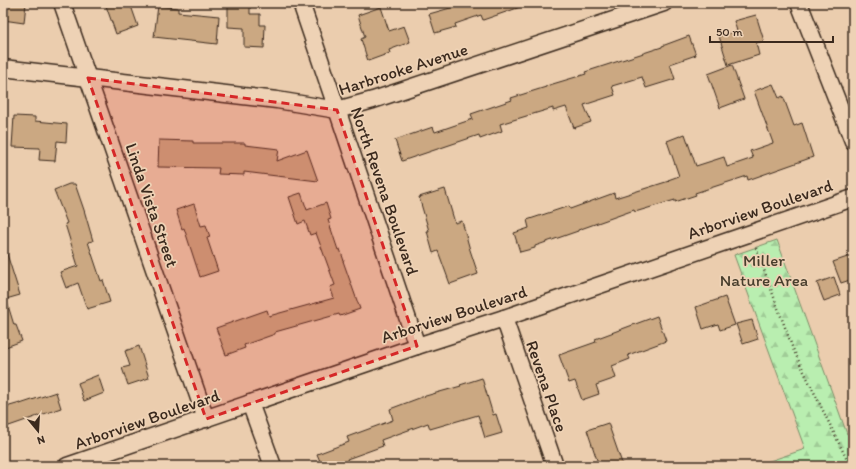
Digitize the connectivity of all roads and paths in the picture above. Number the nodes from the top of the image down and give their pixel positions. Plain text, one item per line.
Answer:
1 (62, 3) edge
2 (301, 3) edge
3 (664, 3) edge
4 (799, 3) edge
5 (3, 68) edge
6 (88, 78) junction
7 (337, 110) junction
8 (853, 141) edge
9 (853, 198) edge
10 (751, 233) junction
11 (504, 318) junction
12 (417, 346) junction
13 (250, 404) junction
14 (206, 418) junction
15 (67, 466) edge
16 (273, 466) edge
17 (554, 466) edge
18 (850, 466) edge

1 - 6 street, Linda Vista Street
2 - 7 street, North Revena Boulevard
3 - 7 street, Harbrooke Avenue
4 - 8 street
5 - 6 street, Harbrooke Avenue
6 - 7 street, Harbrooke Avenue
6 - 14 street, Linda Vista Street
7 - 12 street, North Revena Boulevard
9 - 10 street, Arborview Boulevard
10 - 11 street, Arborview Boulevard
10 - 18 path
11 - 12 street, Arborview Boulevard
11 - 17 street, Revena Place
12 - 13 street, Arborview Boulevard
13 - 14 street, Arborview Boulevard
13 - 16 street
14 - 15 street, Arborview Boulevard

